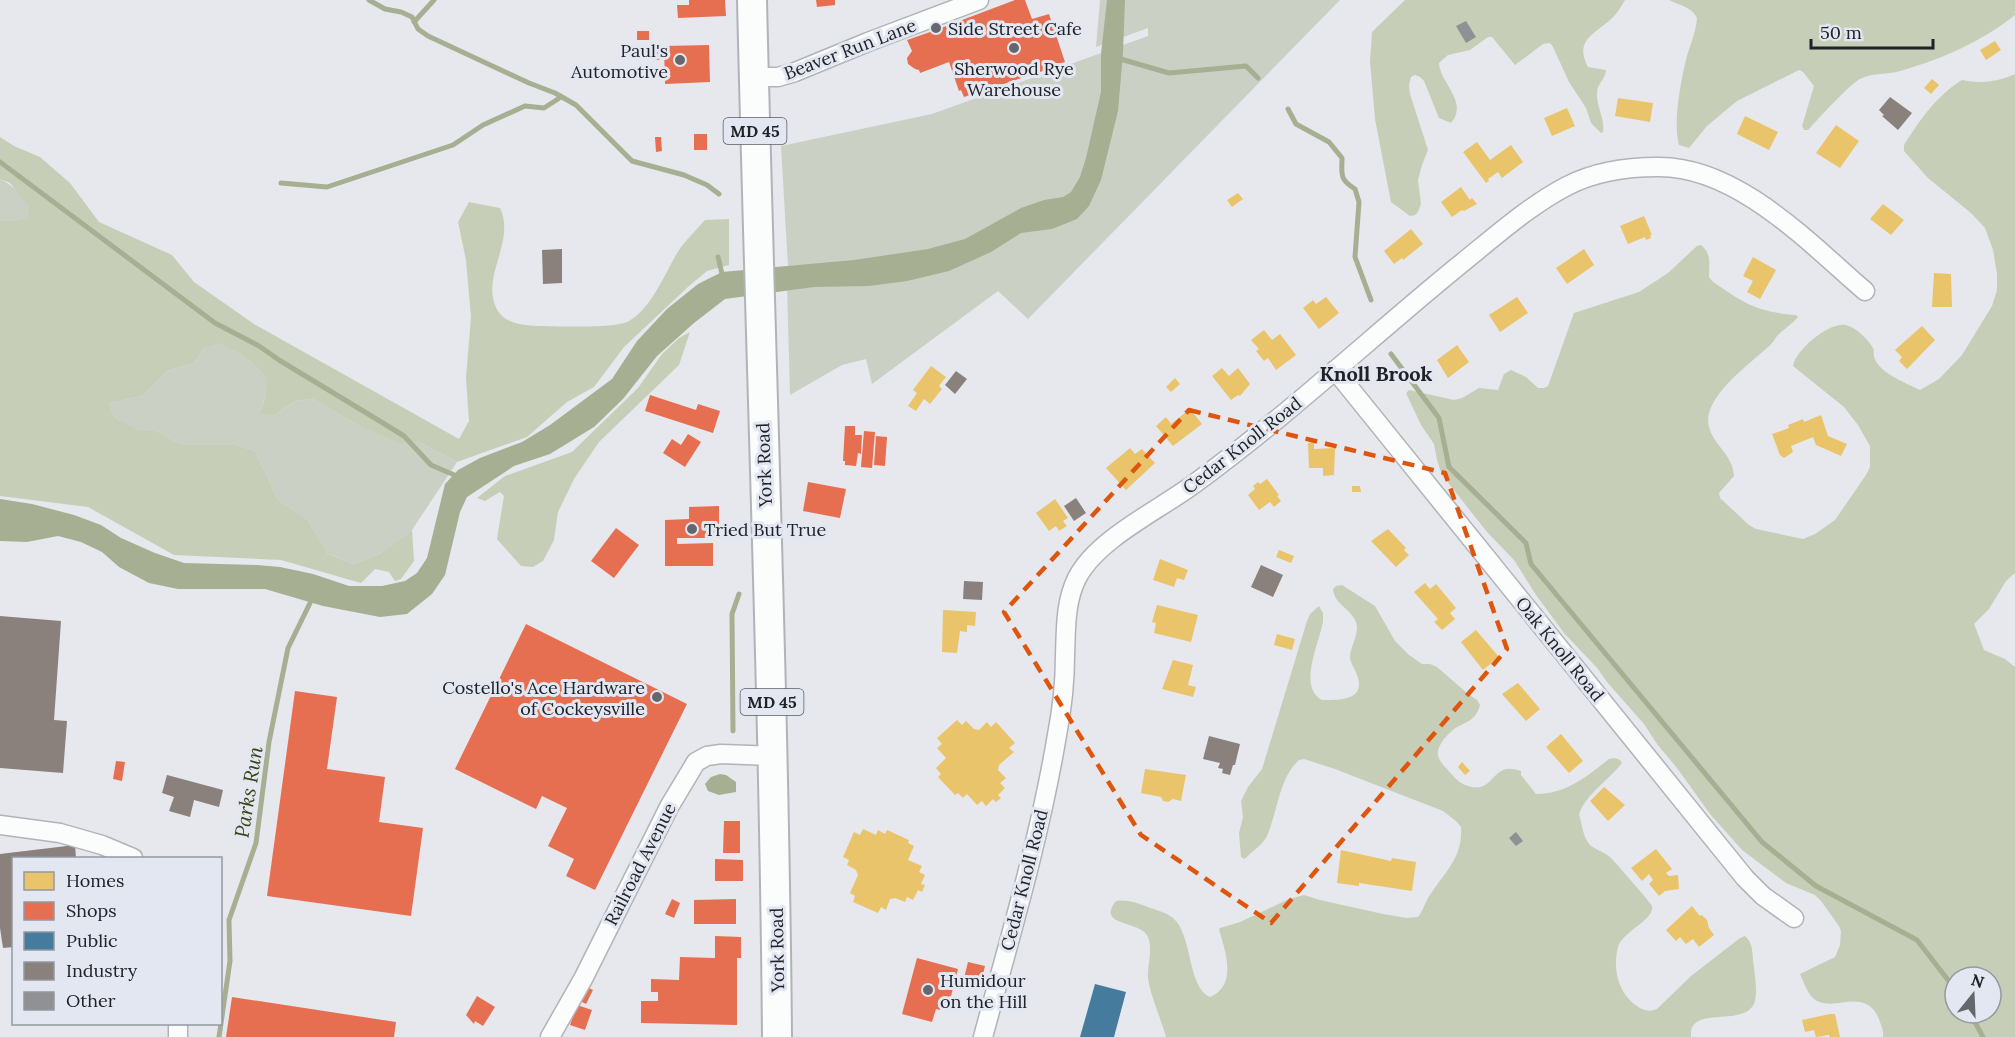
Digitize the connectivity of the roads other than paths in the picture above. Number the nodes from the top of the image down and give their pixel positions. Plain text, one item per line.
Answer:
1 (752, 0) edge
2 (979, 0) edge
3 (754, 77) junction
4 (1865, 291) dead end
5 (1335, 370) junction
6 (774, 756) junction
7 (0, 825) edge
8 (131, 857) edge
9 (1794, 918) dead end
10 (550, 1037) edge
11 (777, 1037) edge
12 (983, 1037) edge

1 - 3 main road, York Road / MD 45
2 - 3 street, Beaver Run Lane
3 - 6 main road, York Road / MD 45
4 - 5 street, Cedar Knoll Road
5 - 9 street, Oak Knoll Road
5 - 12 street, Cedar Knoll Road
6 - 10 street, Railroad Avenue
6 - 11 main road, York Road / MD 45
7 - 8 street

